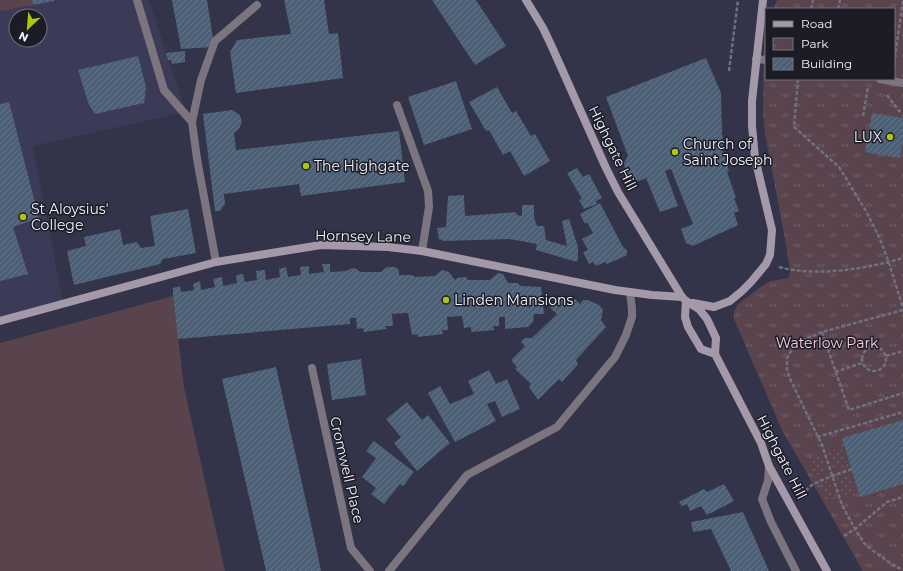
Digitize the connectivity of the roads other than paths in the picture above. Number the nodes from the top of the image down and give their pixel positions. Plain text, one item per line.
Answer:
1 (137, 0) edge
2 (526, 0) edge
3 (762, 0) edge
4 (257, 5) dead end
5 (756, 59) junction
6 (765, 60) edge
7 (886, 80) edge
8 (902, 83) edge
9 (397, 105) dead end
10 (192, 122) junction
11 (422, 251) junction
12 (216, 262) junction
13 (630, 292) junction
14 (684, 299) junction
15 (0, 321) edge
16 (714, 354) junction
17 (312, 368) dead end
18 (769, 466) junction
19 (370, 571) edge
20 (389, 571) edge
21 (796, 571) edge
22 (827, 571) edge

1 - 10 street
2 - 14 main road, Highgate Hill
3 - 5 main road
4 - 10 street
5 - 6 street
5 - 14 main road, Hornsey Lane
7 - 8 street
9 - 11 street
10 - 12 street
11 - 12 main road, Hornsey Lane
11 - 13 main road, Hornsey Lane
12 - 15 main road, Hornsey Lane
13 - 14 main road, Hornsey Lane
13 - 20 street
14 - 16 main road, Highgate Hill
14 - 16 main road, Highgate Hill
16 - 18 main road, Highgate Hill
17 - 19 street, Cromwell Place
18 - 21 street
18 - 22 main road, Highgate Hill

